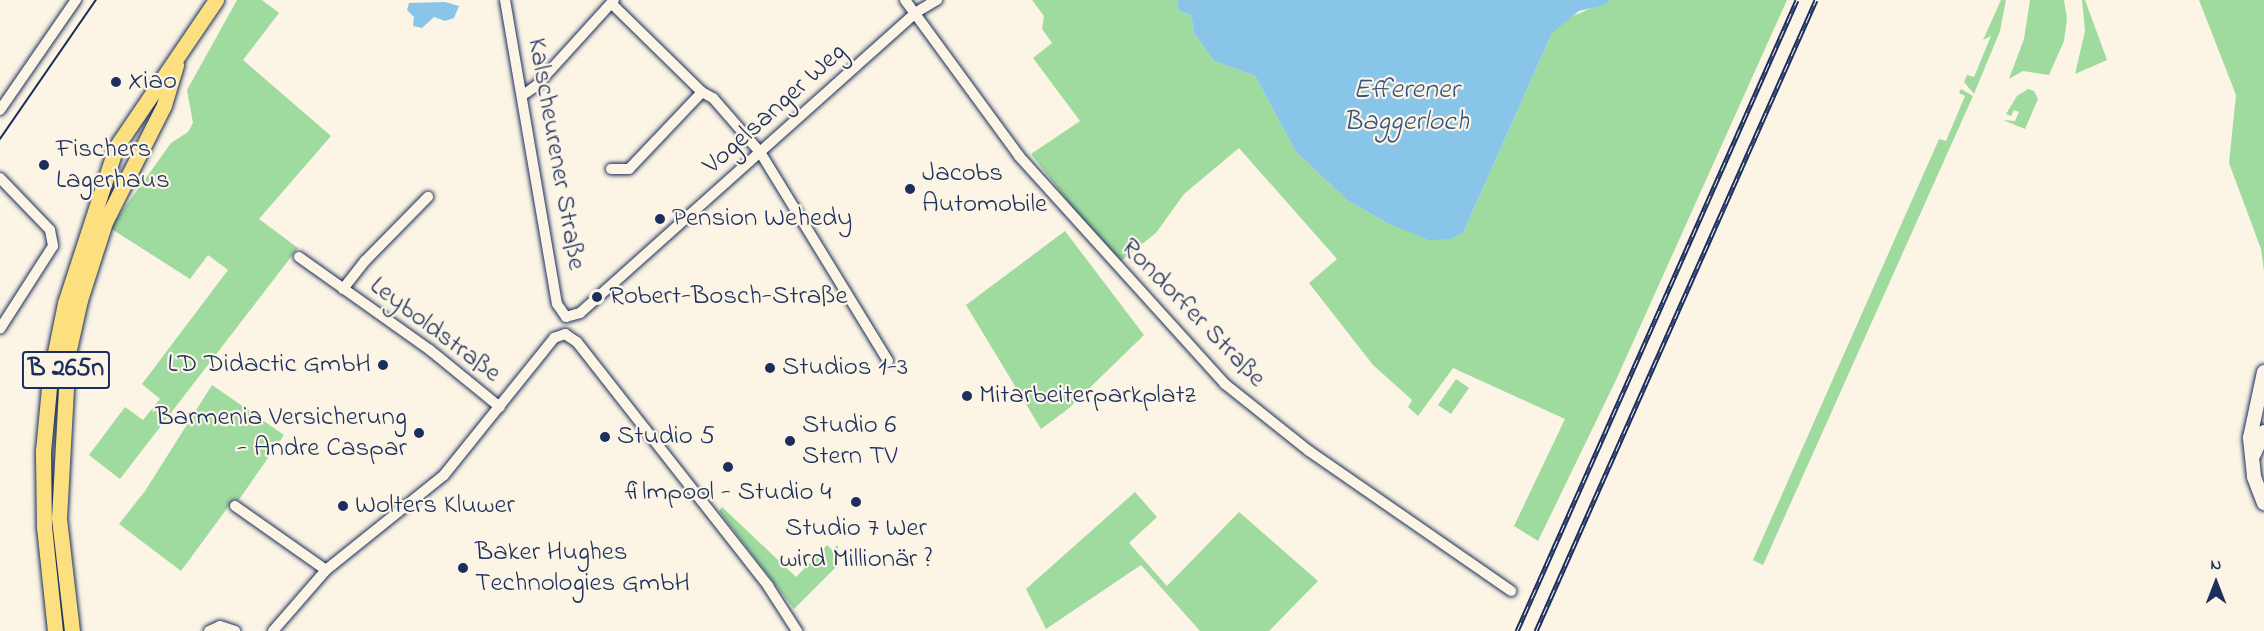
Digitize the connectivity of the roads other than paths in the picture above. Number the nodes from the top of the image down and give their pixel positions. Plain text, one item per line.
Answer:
1 (76, 0) edge
2 (216, 0) edge
3 (506, 0) edge
4 (904, 0) edge
5 (937, 0) edge
6 (613, 2) edge
7 (915, 13) junction
8 (181, 54) junction
9 (702, 92) junction
10 (523, 95) junction
11 (0, 110) edge
12 (760, 152) junction
13 (611, 169) dead end
14 (0, 178) edge
15 (428, 197) dead end
16 (300, 257) dead end
17 (343, 289) junction
18 (561, 315) joint
19 (0, 329) edge
20 (888, 361) dead end
21 (2264, 372) edge
22 (500, 407) junction
23 (2264, 432) edge
24 (2254, 454) junction
25 (2263, 504) edge
26 (235, 506) dead end
27 (326, 570) junction
28 (1511, 591) dead end
29 (276, 628) edge
30 (55, 631) edge
31 (72, 631) edge
32 (209, 631) edge
33 (235, 631) edge
34 (262, 631) edge
35 (797, 631) edge

1 - 11 street
2 - 8 main road
3 - 10 street, Kalscheurener Straße
4 - 7 street, Rondorfer Straße
5 - 7 street, Vogelsanger Weg
6 - 9 street
6 - 10 street
7 - 12 street, Vogelsanger Weg
7 - 28 street, Rondorfer Straße
8 - 30 main road, B 265n
8 - 31 main road, B 265n
9 - 12 street
9 - 13 street
10 - 18 street, Kalscheurener Straße
12 - 18 street, Vogelsanger Weg
12 - 20 street
14 - 19 street
15 - 17 street, Leyboldstraße
16 - 17 street, Leyboldstraße
17 - 22 street, Leyboldstraße
21 - 24 main road
22 - 27 street
22 - 35 street
23 - 24 main road
24 - 25 main road
26 - 27 street
27 - 29 street
29 - 34 street
32 - 33 street

